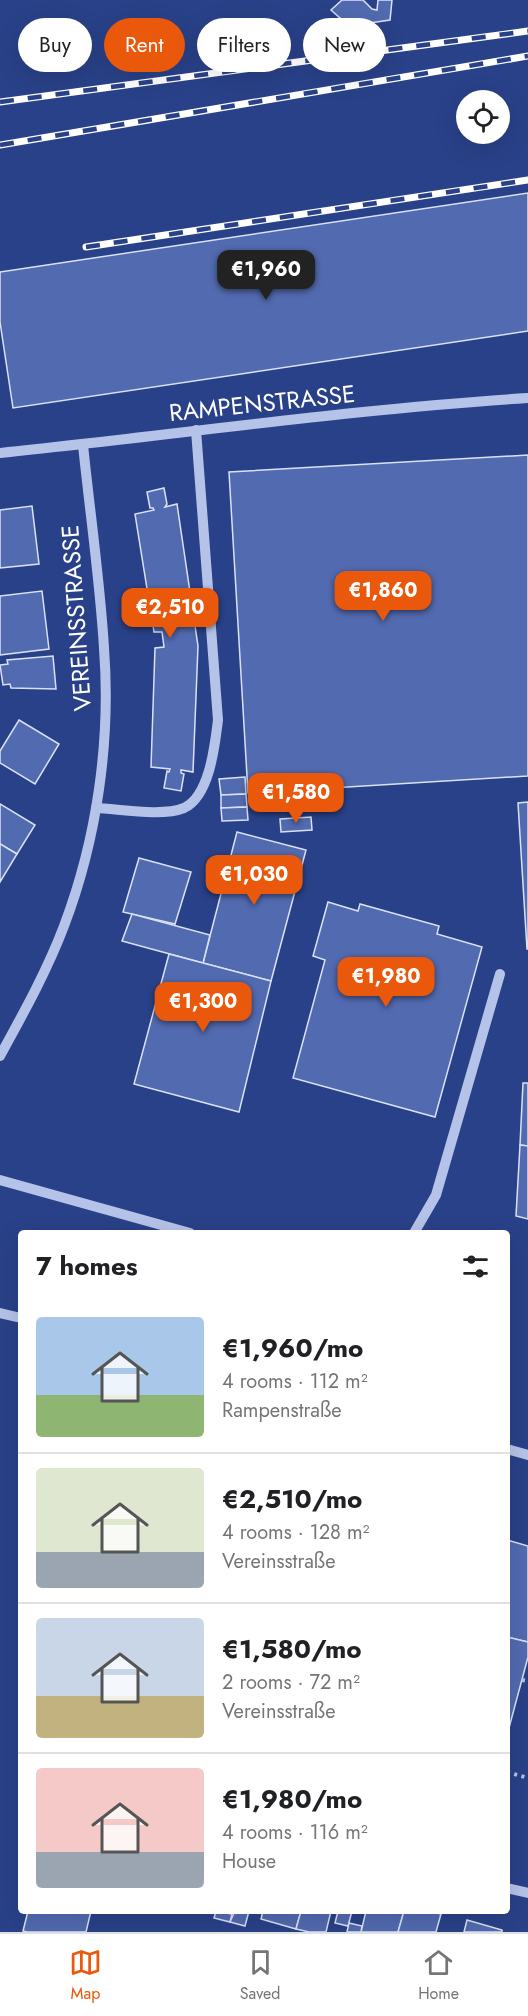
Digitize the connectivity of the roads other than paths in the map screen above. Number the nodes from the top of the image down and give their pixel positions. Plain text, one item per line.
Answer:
1 (528, 398) edge
2 (196, 430) junction
3 (83, 445) junction
4 (0, 453) edge
5 (96, 808) junction
6 (500, 974) dead end
7 (0, 1056) edge
8 (0, 1179) edge
9 (179, 1230) edge
10 (416, 1230) edge
11 (0, 1313) edge
12 (18, 1317) edge
13 (510, 1450) edge
14 (528, 1455) edge
15 (510, 1889) edge
16 (528, 1893) edge

1 - 2 street, RAMPENSTRASSE
2 - 3 street, RAMPENSTRASSE
2 - 5 street
3 - 4 street, RAMPENSTRASSE
3 - 5 street, VEREINSSTRASSE
5 - 7 street, VEREINSSTRASSE
6 - 10 street
8 - 9 street
11 - 12 street
13 - 14 street
15 - 16 street

